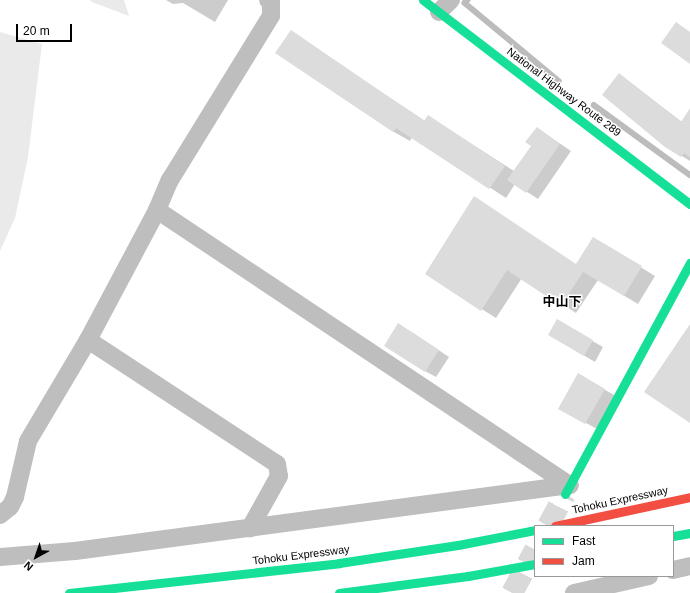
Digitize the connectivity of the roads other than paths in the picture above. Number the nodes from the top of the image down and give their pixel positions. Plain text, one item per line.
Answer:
1 (268, 0) edge
2 (423, 0) edge
3 (445, 6) edge
4 (690, 204) edge
5 (157, 210) junction
6 (690, 263) edge
7 (88, 340) junction
8 (568, 490) junction
9 (690, 496) edge
10 (0, 515) edge
11 (560, 525) edge
12 (250, 528) junction
13 (534, 530) edge
14 (690, 532) edge
15 (674, 536) edge
16 (0, 557) edge
17 (534, 564) edge
18 (690, 566) edge
19 (674, 570) edge
20 (645, 577) edge
21 (69, 593) edge
22 (339, 593) edge
23 (574, 593) edge

1 - 5 street
2 - 3 main road, National Highway Route 289
3 - 4 main road, National Highway Route 289
5 - 7 street
5 - 8 street
6 - 8 main road
7 - 10 street
7 - 12 street
8 - 12 street
9 - 11 main road, Tohoku Expressway
12 - 16 street
13 - 21 main road, Tohoku Expressway
14 - 15 main road
17 - 22 main road
18 - 19 street
20 - 23 street

